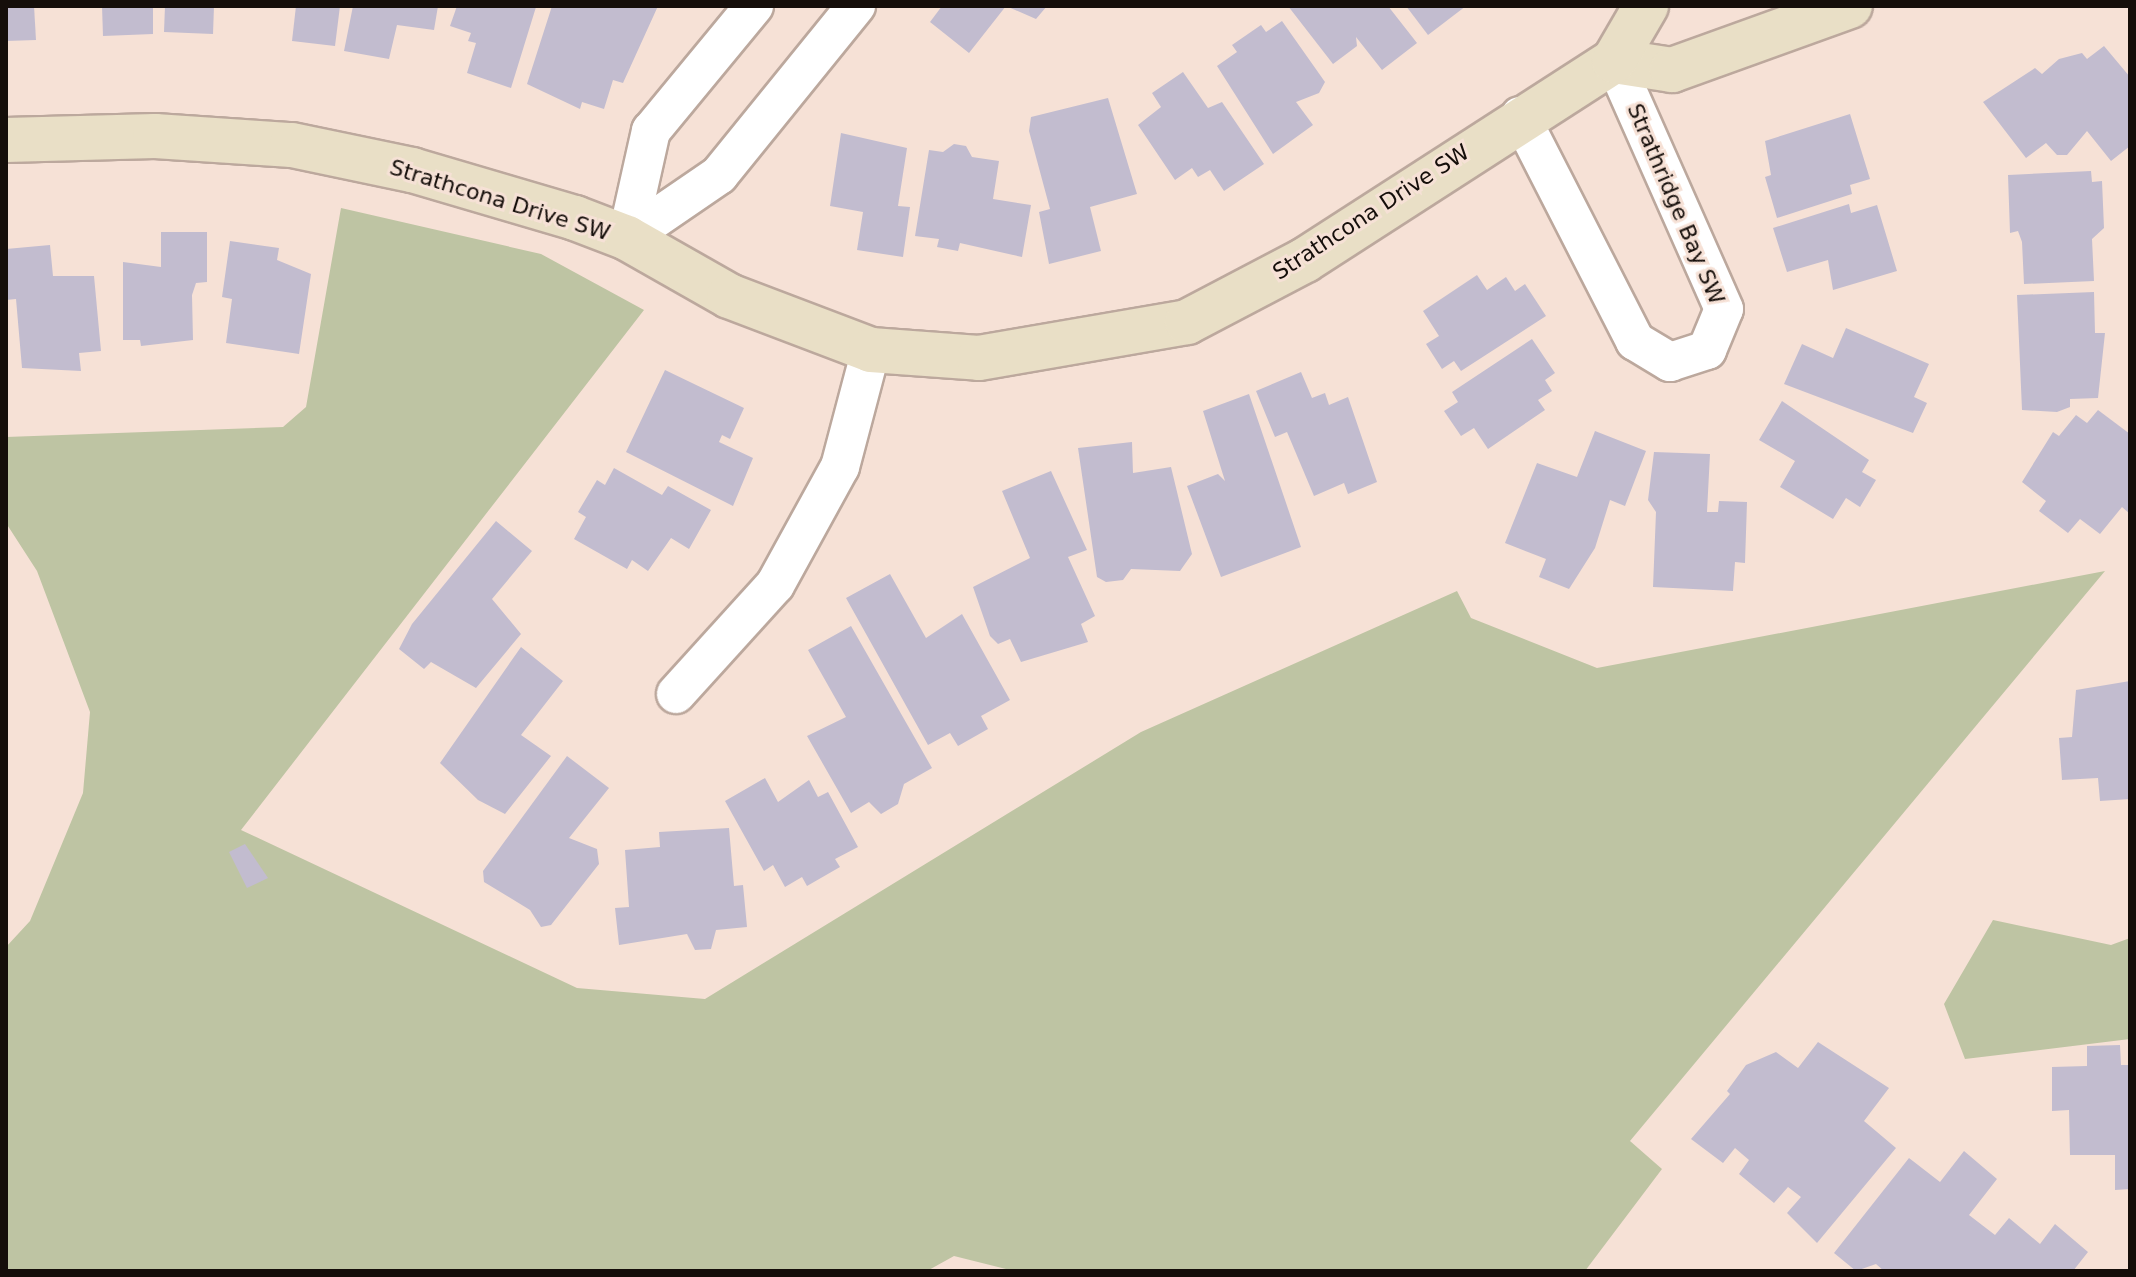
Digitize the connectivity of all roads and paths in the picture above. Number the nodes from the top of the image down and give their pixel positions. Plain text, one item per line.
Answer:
1 (754, 6) edge
2 (856, 6) edge
3 (1646, 6) edge
4 (1850, 6) edge
5 (1614, 61) junction
6 (1520, 116) junction
7 (6, 140) edge
8 (627, 238) junction
9 (871, 350) junction
10 (676, 694) dead end

1 - 8 street
2 - 8 street
3 - 5 street, Strathcona Drive SW
4 - 5 street
5 - 6 street, Strathcona Drive SW
5 - 6 street, Strathridge Bay SW
6 - 9 street, Strathcona Drive SW
7 - 8 street, Strathcona Drive SW
8 - 9 street, Strathcona Drive SW
9 - 10 street

